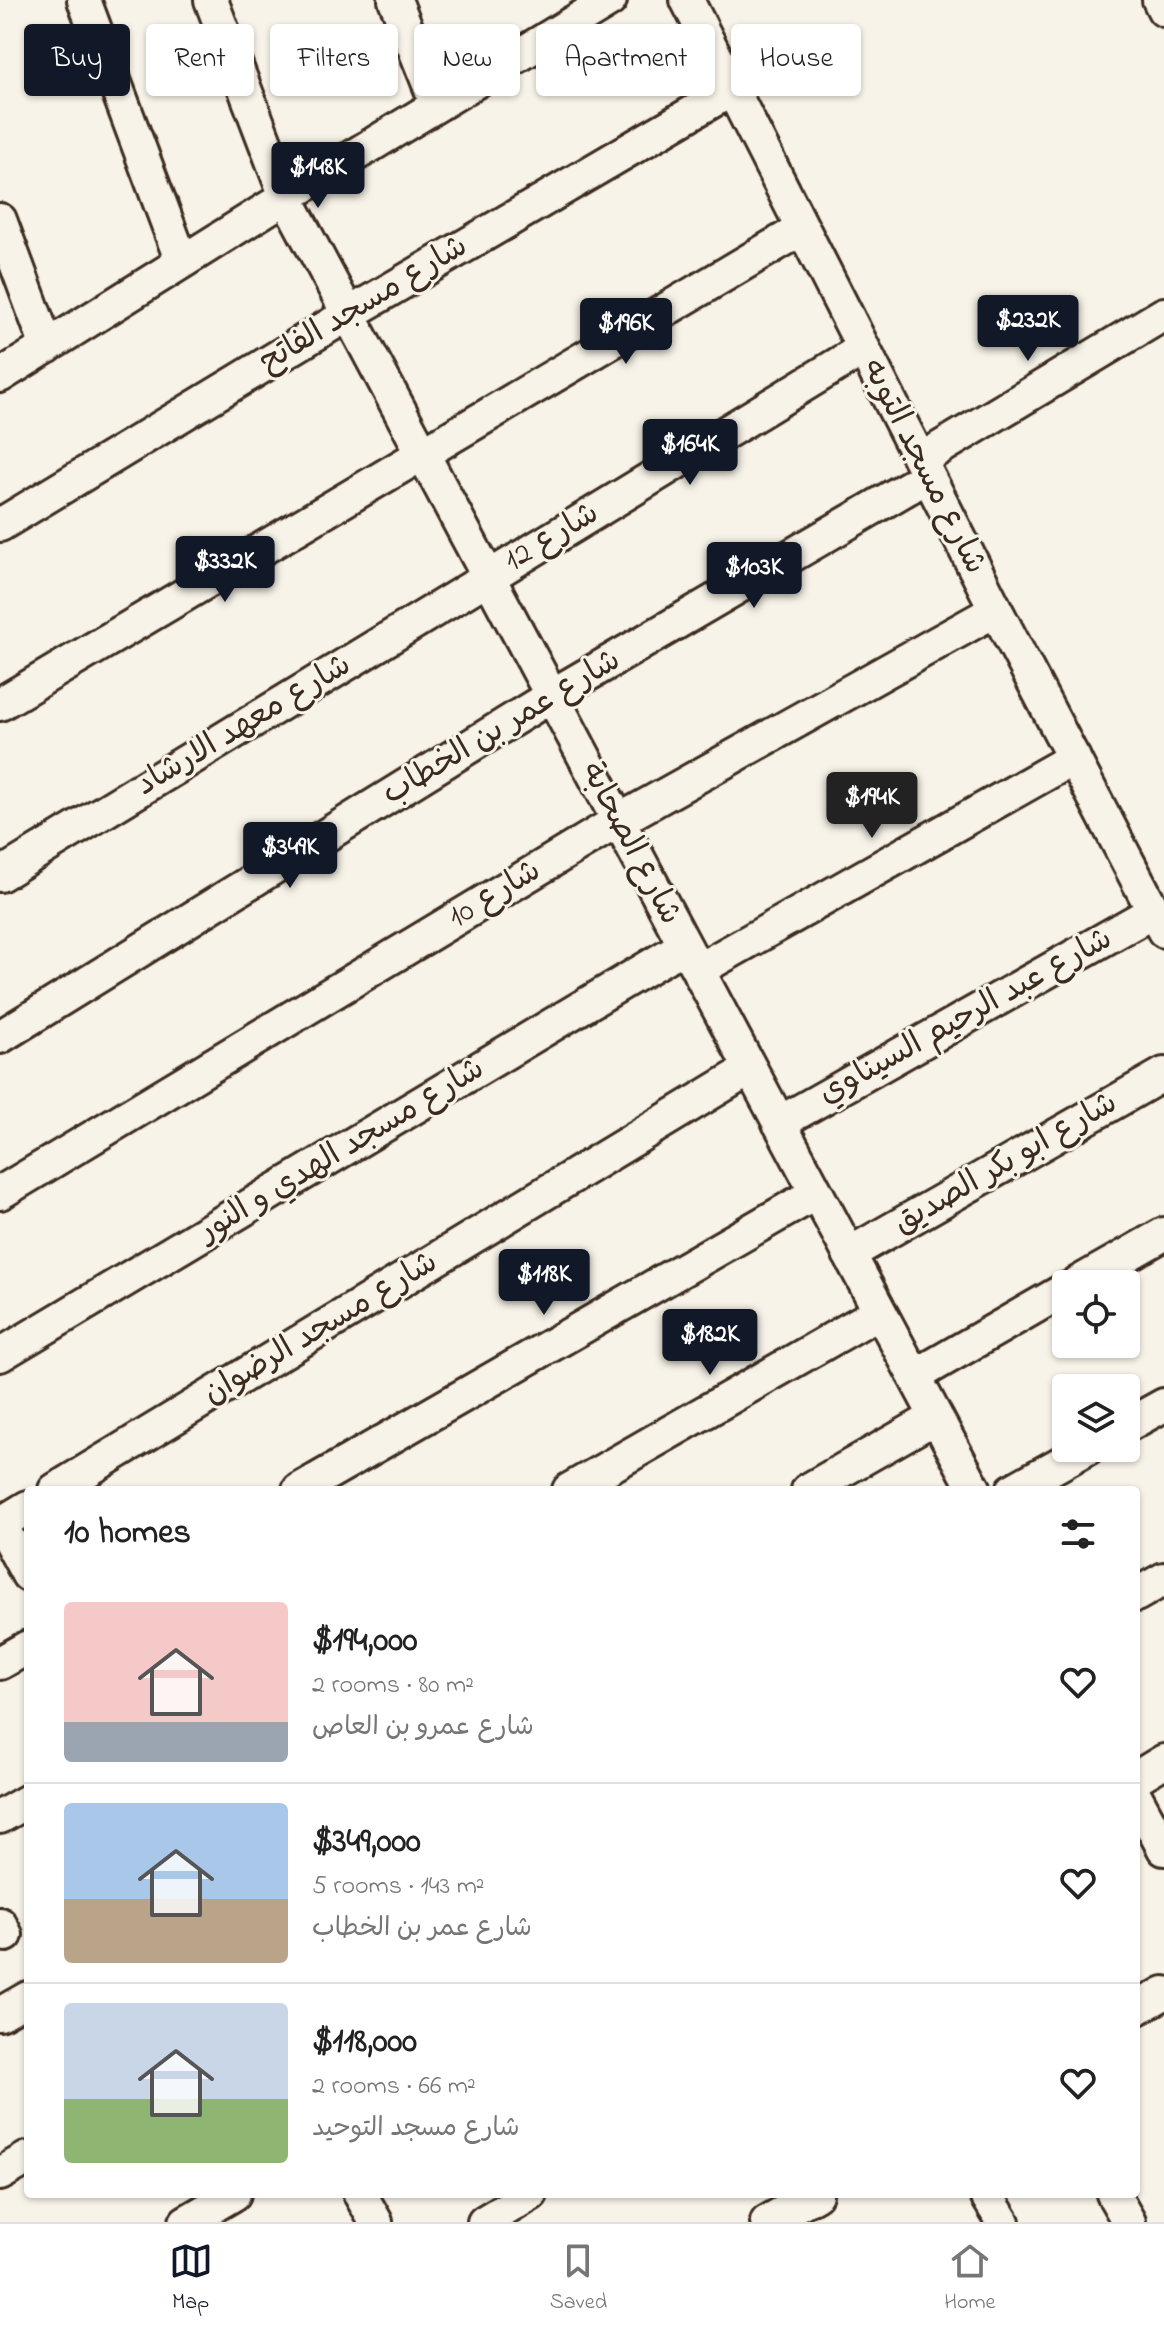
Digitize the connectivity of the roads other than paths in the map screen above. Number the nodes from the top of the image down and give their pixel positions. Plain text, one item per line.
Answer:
1 (84, 0) edge
2 (211, 0) edge
3 (395, 0) edge
4 (610, 0) edge
5 (687, 0) edge
6 (1159, 0) edge
7 (579, 8) edge
8 (1164, 10) edge
9 (731, 90) joint
10 (734, 96) edge
11 (437, 104) junction
12 (286, 197) junction
13 (0, 220) edge
14 (802, 229) junction
15 (182, 262) junction
16 (1164, 314) edge
17 (347, 315) junction
18 (47, 347) junction
19 (863, 349) junction
20 (0, 376) edge
21 (422, 455) junction
22 (924, 468) junction
23 (0, 525) edge
24 (487, 577) junction
25 (996, 610) junction
26 (551, 696) junction
27 (0, 704) edge
28 (1074, 758) junction
29 (618, 821) junction
30 (0, 875) edge
31 (1159, 921) edge
32 (691, 958) junction
33 (0, 1037) edge
34 (750, 1069) junction
35 (1164, 1074) edge
36 (779, 1123) junction
37 (0, 1193) edge
38 (816, 1193) junction
39 (1164, 1234) edge
40 (849, 1254) junction
41 (1101, 1270) edge
42 (1052, 1297) edge
43 (879, 1312) junction
44 (0, 1355) edge
45 (915, 1376) junction
46 (1164, 1405) edge
47 (936, 1417) junction
48 (1140, 1418) edge
49 (1063, 1462) edge
50 (62, 1486) edge
51 (306, 1486) edge
52 (576, 1486) edge
53 (815, 1486) edge
54 (973, 1486) edge
55 (1020, 1486) edge
56 (24, 1509) edge
57 (0, 1523) edge
58 (24, 1568) edge
59 (1164, 1579) edge
60 (1140, 1593) edge
61 (24, 1649) edge
62 (0, 1663) edge
63 (1164, 1761) edge
64 (1140, 1776) edge
65 (24, 1803) edge
66 (0, 1817) edge
67 (1164, 1993) edge
68 (24, 2000) edge
69 (1140, 2007) edge
70 (0, 2014) edge
71 (24, 2160) edge
72 (0, 2174) edge
73 (227, 2198) edge
74 (362, 2198) edge
75 (524, 2198) edge
76 (809, 2198) edge
77 (988, 2198) edge
78 (1115, 2198) edge
79 (186, 2222) edge
80 (376, 2222) edge
81 (484, 2222) edge
82 (767, 2222) edge
83 (1003, 2222) edge
84 (1129, 2222) edge

1 - 15 street
2 - 12 street, شارع الصحابة
3 - 11 street
4 - 7 street
5 - 9 street, شارع مسجد التوبه
6 - 8 street
7 - 11 street
9 - 17 street, شارع مسجد الفاتح
10 - 14 street, شارع مسجد التوبه
11 - 12 street
12 - 15 street
12 - 17 street, شارع الصحابة
13 - 18 street
14 - 19 street, شارع مسجد التوبه
14 - 21 street
15 - 18 street
16 - 22 street, شارع عمر بن الخطاب
17 - 21 street, شارع الصحابة
17 - 23 street, شارع مسجد الفاتح
18 - 20 street
19 - 22 street, شارع مسجد التوبه
19 - 24 street, شارع 12
21 - 24 street, شارع الصحابة
21 - 27 street
22 - 25 street, شارع مسجد التوبه
22 - 26 street, شارع عمر بن الخطاب
24 - 26 street, شارع الصحابة
24 - 30 street, شارع معهد الارشاد
25 - 28 street, شارع مسجد التوبه
25 - 29 street, شارع 10
26 - 29 street, شارع الصحابة
26 - 33 street, شارع عمر بن الخطاب
28 - 31 street, شارع مسجد التوبه
28 - 32 street, شارع مسجد الهدي و النور
29 - 32 street, شارع الصحابة
29 - 37 street, شارع 10
31 - 36 street, شارع عبد الرحيم السيناوي
32 - 34 street, شارع الصحابة
32 - 44 street, شارع مسجد الهدي و النور
34 - 36 street, شارع الصحابة
34 - 50 street, شارع مسجد الرضوان
35 - 40 street, شارع ابو بكر الصديق
36 - 38 street, شارع الصحابة
38 - 40 street, شارع الصحابة
38 - 51 street
39 - 41 street
40 - 43 street, شارع الصحابة
42 - 45 street
43 - 45 street, شارع الصحابة
43 - 52 street
45 - 47 street, شارع الصحابة
46 - 48 street
47 - 53 street
47 - 54 street, شارع الصحابة
49 - 55 street
56 - 57 street
57 - 58 street
59 - 60 street
61 - 62 street
63 - 64 street
65 - 66 street
67 - 69 street
68 - 70 street
71 - 72 street
73 - 79 street
74 - 80 street
75 - 81 street
76 - 82 street
77 - 83 street
78 - 84 street

